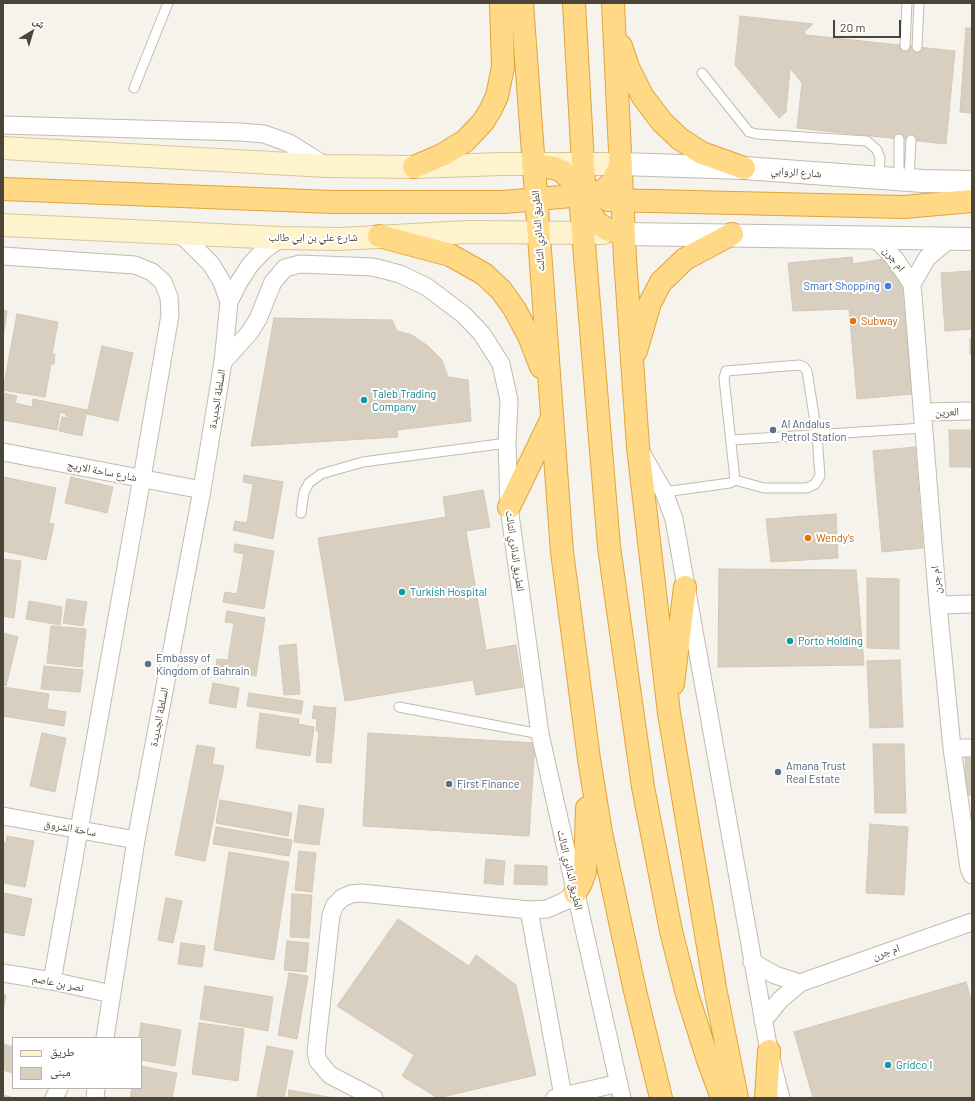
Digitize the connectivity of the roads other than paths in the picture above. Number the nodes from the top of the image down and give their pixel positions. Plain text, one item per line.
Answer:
1 (168, 3) edge
2 (501, 3) edge
3 (522, 3) edge
4 (574, 3) edge
5 (907, 3) edge
6 (920, 3) edge
7 (613, 9) edge
8 (905, 46) dead end
9 (917, 47) dead end
10 (702, 73) dead end
11 (134, 88) dead end
12 (3, 125) edge
13 (899, 139) dead end
14 (912, 140) dead end
15 (3, 148) edge
16 (533, 164) junction
17 (582, 164) junction
18 (621, 164) junction
19 (326, 166) junction
20 (414, 167) junction
21 (744, 168) junction
22 (896, 179) junction
23 (972, 182) edge
24 (3, 189) edge
25 (583, 198) junction
26 (536, 199) junction
27 (622, 200) junction
28 (972, 201) edge
29 (3, 225) edge
30 (538, 232) junction
31 (584, 233) junction
32 (181, 234) junction
33 (624, 234) junction
34 (732, 234) junction
35 (379, 236) junction
36 (874, 237) junction
37 (281, 238) junction
38 (949, 238) junction
39 (972, 239) edge
40 (3, 256) edge
41 (912, 284) junction
42 (229, 302) junction
43 (223, 362) junction
44 (631, 369) junction
45 (550, 391) junction
46 (972, 411) edge
47 (552, 417) junction
48 (923, 420) junction
49 (818, 435) junction
50 (732, 440) junction
51 (507, 443) junction
52 (638, 447) junction
53 (3, 452) edge
54 (142, 478) junction
55 (735, 480) junction
56 (202, 490) junction
57 (664, 492) junction
58 (509, 507) junction
59 (301, 513) dead end
60 (685, 587) junction
61 (972, 604) edge
62 (938, 605) junction
63 (399, 707) dead end
64 (669, 713) junction
65 (540, 734) junction
66 (952, 748) junction
67 (972, 748) edge
68 (589, 759) junction
69 (3, 816) edge
70 (79, 830) junction
71 (136, 840) junction
72 (971, 870) edge
73 (575, 893) junction
74 (529, 910) junction
75 (972, 922) edge
76 (752, 962) junction
77 (3, 973) edge
78 (52, 981) junction
79 (800, 983) junction
80 (112, 994) junction
81 (763, 1021) junction
82 (105, 1037) edge
83 (769, 1051) junction
84 (58, 1089) edge
85 (620, 1091) edge
86 (559, 1097) edge
87 (54, 1098) edge
88 (374, 1098) edge
89 (661, 1098) edge
90 (722, 1098) edge
91 (737, 1098) edge
92 (766, 1098) edge
93 (781, 1098) edge

1 - 11 lane
2 - 20 highway
3 - 16 highway, الطريق الدائري الثالث
4 - 17 highway
5 - 8 lane
6 - 9 lane
7 - 18 highway
7 - 21 highway
10 - 22 lane
12 - 19 street
13 - 22 lane
14 - 22 lane
15 - 19 main road
16 - 17 main road
16 - 20 main road
16 - 25 highway
16 - 26 highway, الطريق الدائري الثالث
17 - 18 main road
17 - 25 highway
18 - 21 street, شارع الروابي
18 - 25 highway
18 - 27 highway
19 - 20 main road
21 - 22 street, شارع الروابي
22 - 23 street, شارع الروابي
24 - 26 highway
25 - 26 highway
25 - 27 highway
25 - 30 highway
25 - 31 highway
25 - 33 highway
26 - 30 highway, الطريق الدائري الثالث
27 - 28 highway
27 - 33 highway
29 - 32 main road, شارع علي بن ابي طالب
30 - 31 main road, شارع علي بن ابي طالب
30 - 35 main road, شارع علي بن ابي طالب
30 - 45 highway, الطريق الدائري الثالث
31 - 33 main road, شارع علي بن ابي طالب
31 - 90 highway
32 - 37 main road, شارع علي بن ابي طالب
32 - 42 street, السلطة الجديدة
33 - 34 street
33 - 44 highway
34 - 36 street
34 - 44 highway
35 - 37 main road, شارع علي بن ابي طالب
35 - 45 highway
36 - 38 street
36 - 41 street, ام جرن
37 - 42 street, السلطة الجديدة
38 - 39 street
38 - 41 street, ام جرن
40 - 54 street
41 - 48 street, ام جرن
42 - 43 street, السلطة الجديدة
43 - 51 street, الطريق الدائري الثالث
43 - 56 street, السلطة الجديدة
44 - 52 highway
45 - 47 highway, الطريق الدائري الثالث
46 - 48 street, العرين
47 - 58 highway
47 - 68 highway, الطريق الدائري الثالث
48 - 49 lane
48 - 62 street, ام جرن
49 - 50 lane
49 - 50 lane
49 - 55 lane
50 - 55 lane
51 - 58 street, الطريق الدائري الثالث
51 - 59 lane
52 - 57 street
52 - 64 highway
53 - 54 street, شارع ساحة الاريج
54 - 56 street, شارع ساحة الاريج
54 - 70 street
55 - 57 lane
56 - 71 street, السلطة الجديدة
57 - 60 street
58 - 65 street, الطريق الدائري الثالث
60 - 64 highway
60 - 76 street
61 - 62 street
62 - 66 street, ام جرن
63 - 65 lane
64 - 91 highway
65 - 73 street, الطريق الدائري الثالث
66 - 67 street
66 - 72 street, ام جرن
68 - 73 highway
68 - 89 highway, الطريق الدائري الثالث
69 - 70 street, ساحة الشروق
70 - 71 street, ساحة الشروق
70 - 78 street
71 - 80 street, السلطة الجديدة
73 - 74 street
73 - 85 street, الطريق الدائري الثالث
74 - 86 street
74 - 88 street
75 - 79 street, ام جرن
76 - 79 street
76 - 81 street
77 - 78 street, نصر بن عاصم
78 - 80 street, نصر بن عاصم
79 - 81 street, ام جرن
80 - 82 street, السلطة الجديدة
81 - 83 street
83 - 92 highway
83 - 93 street
84 - 87 street
85 - 86 street

